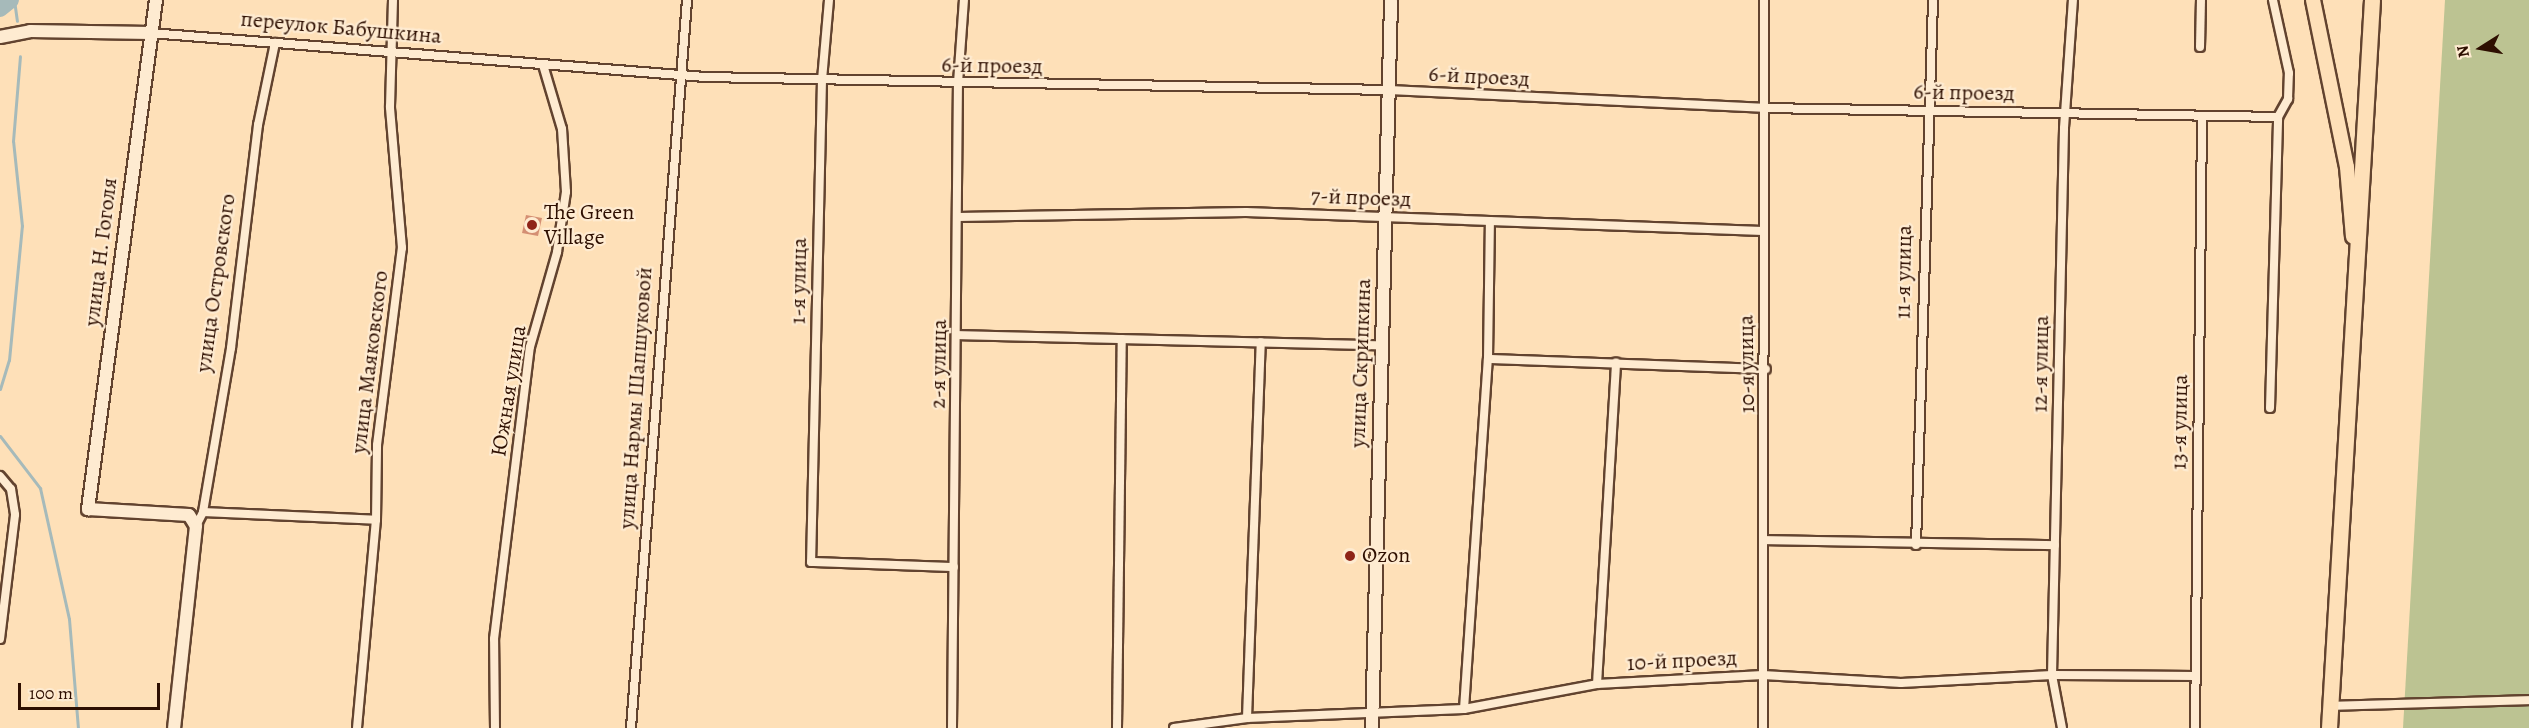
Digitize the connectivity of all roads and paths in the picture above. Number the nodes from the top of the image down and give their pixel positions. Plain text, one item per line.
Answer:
1 (156, 0) edge
2 (393, 0) edge
3 (687, 0) edge
4 (829, 0) edge
5 (964, 0) edge
6 (1391, 0) edge
7 (1764, 0) edge
8 (1933, 0) edge
9 (2073, 0) edge
10 (2201, 0) edge
11 (2273, 0) edge
12 (2313, 0) edge
13 (2372, 0) edge
14 (150, 33) junction
15 (0, 37) edge
16 (275, 43) junction
17 (2200, 47) dead end
18 (388, 52) junction
19 (543, 64) junction
20 (678, 75) junction
21 (822, 80) junction
22 (958, 83) junction
23 (1388, 90) junction
24 (1764, 108) junction
25 (1927, 111) junction
26 (2065, 113) junction
27 (2202, 117) junction
28 (2278, 117) junction
29 (958, 217) junction
30 (1386, 217) junction
31 (1490, 221) junction
32 (1762, 231) junction
33 (2355, 268) junction
34 (958, 335) junction
35 (1122, 339) junction
36 (1260, 342) junction
37 (1382, 345) junction
38 (1488, 359) junction
39 (1616, 363) junction
40 (1766, 369) junction
41 (2270, 408) dead end
42 (0, 476) edge
43 (203, 512) junction
44 (376, 520) junction
45 (196, 526) junction
46 (1764, 540) junction
47 (1916, 545) junction
48 (2055, 545) junction
49 (954, 567) junction
50 (0, 639) edge
51 (1763, 675) junction
52 (2052, 675) junction
53 (2195, 676) junction
54 (1597, 684) junction
55 (2529, 700) edge
56 (2331, 706) junction
57 (1464, 709) junction
58 (1372, 713) junction
59 (1247, 718) junction
60 (174, 728) edge
61 (357, 728) edge
62 (495, 728) edge
63 (631, 728) edge
64 (952, 728) edge
65 (1117, 728) edge
66 (1173, 728) edge
67 (1372, 728) edge
68 (1763, 728) edge
69 (2062, 728) edge
70 (2195, 728) edge
71 (2330, 728) edge

1 - 14 street, улица Н. Гоголя
2 - 18 street, улица Маяковского
3 - 20 street, улица Нармы Шапшуковой
4 - 21 street, 1-я улица
5 - 22 street, 2-я улица
6 - 23 street, улица Скрипкина
7 - 24 street, 10-я улица
8 - 25 street, 11-я улица
9 - 26 street, 12-я улица
10 - 17 street
11 - 28 street
12 - 33 main road
13 - 33 highway
14 - 15 street, переулок Бабушкина
14 - 16 street, переулок Бабушкина
14 - 45 street, улица Н. Гоголя
16 - 18 street, переулок Бабушкина
16 - 43 street, улица Островского
18 - 19 street, переулок Бабушкина
18 - 44 street, улица Маяковского
19 - 20 street, переулок Бабушкина
19 - 62 street, Южная улица
20 - 21 street, 6-й проезд
20 - 63 street, улица Нармы Шапшуковой
21 - 22 street, 6-й проезд
21 - 49 street, 1-я улица
22 - 23 street, 6-й проезд
22 - 29 street, 2-я улица
23 - 24 street, 6-й проезд
23 - 30 street, улица Скрипкина
24 - 25 street, 6-й проезд
24 - 32 street, 10-я улица
25 - 26 street, 6-й проезд
25 - 47 street, 11-я улица
26 - 27 street, 6-й проезд
26 - 48 street, 12-я улица
27 - 28 street, 6-й проезд
27 - 53 street, 13-я улица
28 - 41 street
29 - 30 street, 7-й проезд
29 - 34 street, 2-я улица
30 - 31 street, 7-й проезд
30 - 37 street, улица Скрипкина
31 - 32 street, 7-й проезд
31 - 38 street
32 - 40 street, 10-я улица
33 - 56 highway
34 - 35 street
34 - 49 street, 2-я улица
35 - 36 street
35 - 65 street
36 - 37 street
36 - 59 street
37 - 58 street, улица Скрипкина
38 - 39 street
38 - 57 street
39 - 40 street
39 - 54 street
40 - 46 street, 10-я улица
42 - 50 street
43 - 44 street
43 - 45 street, улица Островского
44 - 61 street, улица Маяковского
45 - 60 street, улица Островского
46 - 47 street
46 - 51 street, 10-я улица
47 - 48 street
48 - 52 street, 12-я улица
49 - 64 street, 2-я улица
51 - 52 street, 10-й проезд
51 - 54 street, 10-й проезд
51 - 68 street, 10-я улица
52 - 53 street, 10-й проезд
52 - 69 street, 12-я улица
53 - 70 street, 13-я улица
54 - 57 street, 10-й проезд
55 - 56 street
56 - 71 highway
57 - 58 street, 10-й проезд
58 - 59 street, 10-й проезд
58 - 67 street, улица Скрипкина
59 - 66 street, 10-й проезд

